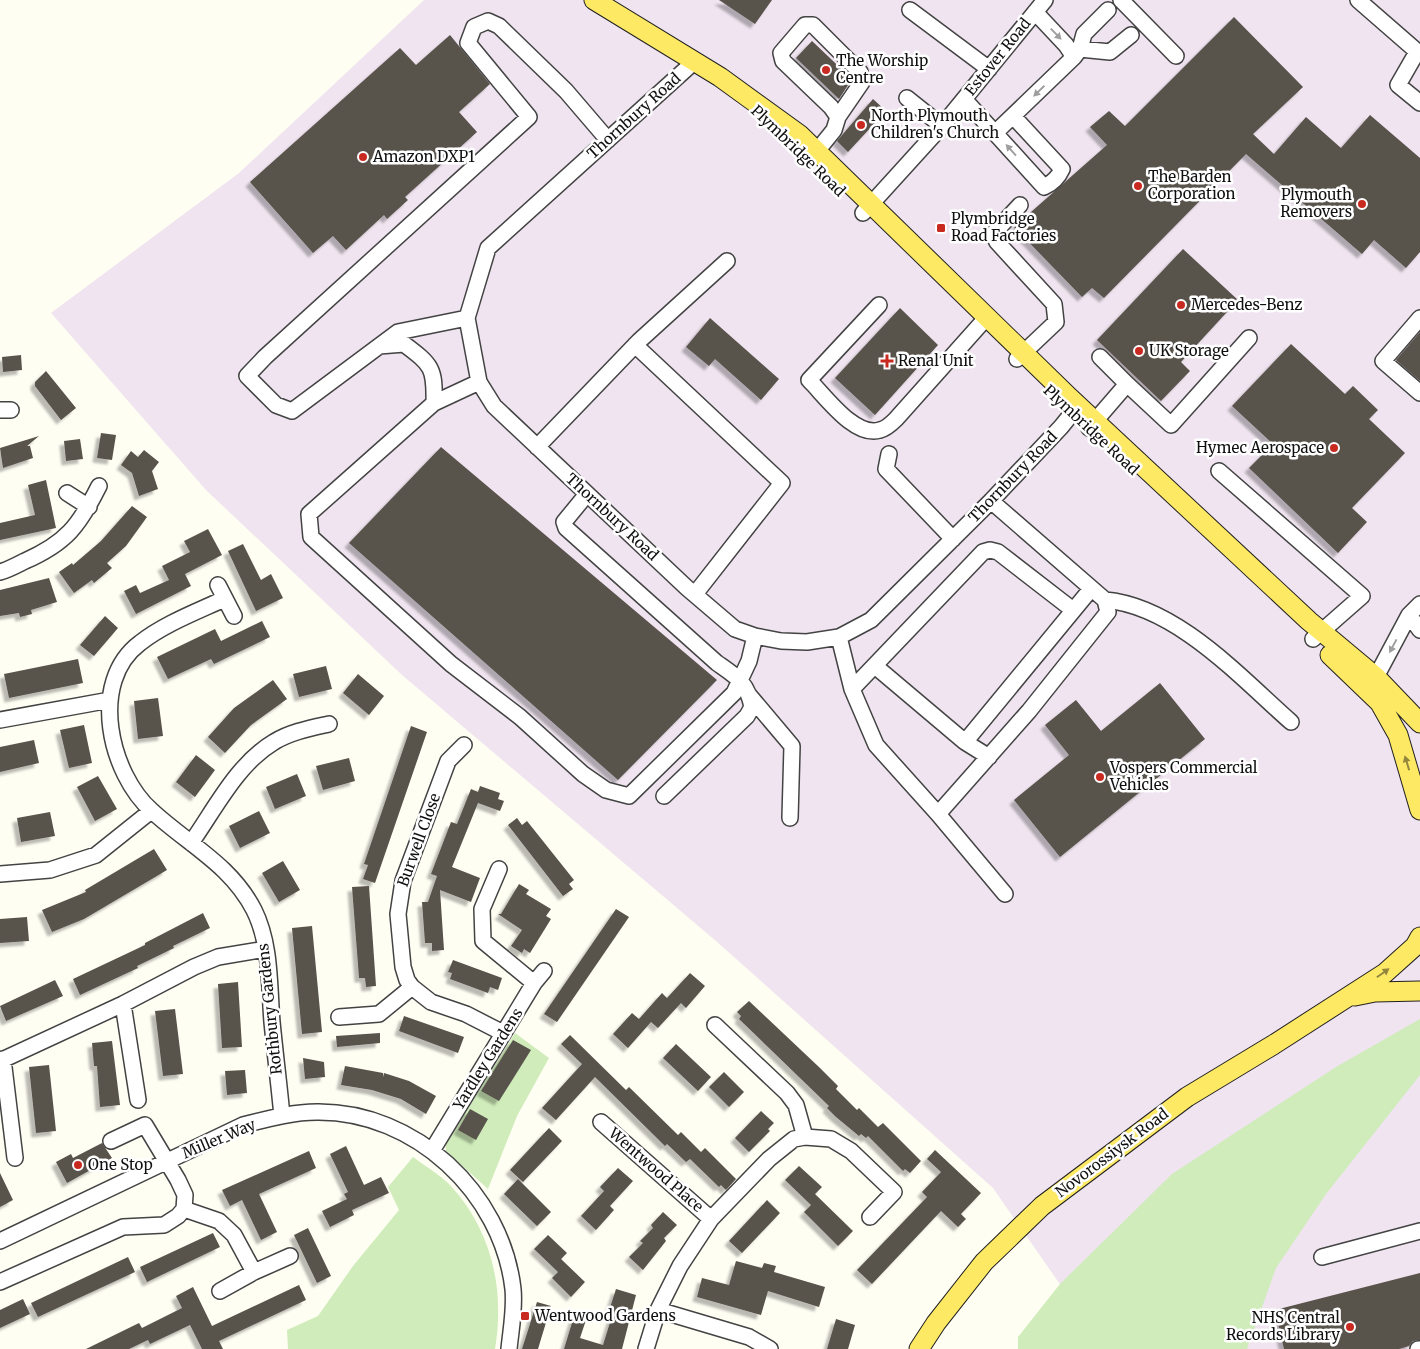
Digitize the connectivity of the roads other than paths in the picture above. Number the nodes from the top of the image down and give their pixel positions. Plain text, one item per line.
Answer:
1 (594, 0) edge
2 (1045, 0) edge
3 (1121, 0) edge
4 (1358, 0) edge
5 (910, 10) dead end
6 (1108, 10) dead end
7 (1035, 12) junction
8 (1131, 35) dead end
9 (1077, 53) junction
10 (1419, 53) edge
11 (1176, 56) dead end
12 (695, 61) junction
13 (988, 70) junction
14 (720, 77) junction
15 (907, 98) dead end
16 (964, 99) junction
17 (1420, 104) edge
18 (1013, 116) junction
19 (838, 117) junction
20 (942, 126) junction
21 (996, 132) junction
22 (608, 140) junction
23 (817, 151) junction
24 (1020, 205) dead end
25 (868, 209) junction
26 (727, 261) dead end
27 (879, 305) dead end
28 (467, 318) junction
29 (1420, 318) edge
30 (984, 321) junction
31 (1249, 338) dead end
32 (634, 345) junction
33 (379, 346) junction
34 (1020, 356) junction
35 (1100, 357) dead end
36 (479, 382) junction
37 (1127, 384) junction
38 (1420, 393) edge
39 (434, 403) junction
40 (1075, 409) junction
41 (1092, 425) junction
42 (537, 447) junction
43 (888, 454) dead end
44 (1219, 471) dead end
45 (99, 486) dead end
46 (68, 494) dead end
47 (587, 494) junction
48 (991, 501) junction
49 (89, 507) junction
50 (952, 539) junction
51 (0, 572) edge
52 (1091, 589) junction
53 (695, 594) junction
54 (1105, 600) junction
55 (1420, 604) edge
56 (1073, 610) junction
57 (234, 616) dead end
58 (1409, 616) junction
59 (1420, 630) edge
60 (1317, 635) junction
61 (755, 636) junction
62 (839, 637) junction
63 (875, 666) junction
64 (1376, 677) junction
65 (741, 680) junction
66 (852, 689) junction
67 (750, 695) junction
68 (110, 700) junction
69 (0, 720) edge
70 (1291, 722) dead end
71 (1420, 723) edge
72 (329, 724) dead end
73 (965, 742) junction
74 (464, 744) dead end
75 (988, 757) junction
76 (664, 796) dead end
77 (1420, 810) edge
78 (151, 811) junction
79 (938, 814) junction
80 (790, 818) dead end
81 (192, 843) junction
82 (498, 869) dead end
83 (0, 874) edge
84 (1005, 894) dead end
85 (1420, 937) edge
86 (266, 949) junction
87 (544, 971) dead end
88 (534, 983) junction
89 (412, 987) junction
90 (1420, 991) edge
91 (1341, 999) junction
92 (122, 1004) junction
93 (339, 1017) dead end
94 (715, 1025) dead end
95 (503, 1033) junction
96 (1, 1060) edge
97 (138, 1100) dead end
98 (282, 1116) junction
99 (601, 1122) dead end
100 (805, 1137) junction
101 (111, 1141) dead end
102 (433, 1149) junction
103 (15, 1158) dead end
104 (167, 1162) junction
105 (184, 1209) junction
106 (870, 1216) dead end
107 (711, 1219) junction
108 (1420, 1231) edge
109 (0, 1241) edge
110 (290, 1256) dead end
111 (1322, 1258) dead end
112 (254, 1272) junction
113 (0, 1282) edge
114 (220, 1291) dead end
115 (658, 1310) junction
116 (509, 1349) edge
117 (646, 1349) edge
118 (770, 1349) edge
119 (919, 1349) edge

1 - 12 main road, Plymbridge Road
2 - 7 street, Estover Road
3 - 11 street
4 - 10 street
5 - 13 street
6 - 9 street
7 -> 9 street
7 - 13 street, Estover Road
8 - 9 street
9 -> 18 street
10 - 17 street
12 - 14 main road, Plymbridge Road
12 - 22 street, Thornbury Road
13 - 16 street, Estover Road
14 - 23 main road, Plymbridge Road
14 - 25 main road, Plymbridge Road
15 - 20 street
16 - 20 street, Estover Road
16 - 21 street
18 - 21 street
18 -> 21 street
19 - 19 street
19 - 23 street
20 - 25 street, Estover Road
22 - 28 street, Thornbury Road
22 - 33 street
23 - 25 main road, Plymbridge Road
24 - 34 street
25 - 30 main road, Plymbridge Road
26 - 32 street
27 - 30 street
28 - 33 street
28 - 36 street, Thornbury Road
29 - 38 street
30 - 34 main road, Plymbridge Road
31 - 37 street
32 - 42 street
32 - 53 street
33 - 39 street
34 - 40 main road, Plymbridge Road
35 - 37 street
36 - 39 street
36 - 42 street, Thornbury Road
37 - 41 street
39 - 65 street
40 - 41 main road, Plymbridge Road
40 - 48 street, Thornbury Road
41 - 60 main road, Plymbridge Road
42 - 47 street, Thornbury Road
43 - 50 street
44 - 60 street
45 - 49 street
46 - 49 street
47 - 53 street, Thornbury Road
47 - 65 street
48 - 50 street, Thornbury Road
48 - 52 street
49 - 51 street
50 - 62 street, Thornbury Road
52 - 54 street
52 - 56 street
53 - 61 street, Thornbury Road
54 - 70 street
54 - 75 street
55 - 58 street
56 - 63 street
56 - 73 street
57 - 68 street, Rothbury Gardens
58 - 59 street
58 -> 64 street
60 - 64 main road, Plymbridge Road
77 -> 60 main road, Plymbridge Road
61 - 62 street, Thornbury Road
61 - 65 street
62 - 66 street
63 - 66 street
63 - 73 street
64 - 71 main road, Plymbridge Road
65 - 67 street
66 - 79 street
67 - 76 street
67 - 80 street
68 - 69 street
68 - 78 street, Rothbury Gardens
72 - 81 street
73 - 75 street
74 - 89 street, Burwell Close
75 - 79 street
78 - 81 street, Rothbury Gardens
78 - 83 street
79 - 84 street
81 - 86 street, Rothbury Gardens
82 - 88 street
91 -> 85 main road, Novorossiysk Road
86 - 92 street
86 - 98 street, Rothbury Gardens
87 - 88 street, Yardley Gardens
88 - 95 street, Yardley Gardens
89 - 93 street
89 - 95 street, Burwell Close
90 - 91 main road, Novorossiysk Road
91 - 119 main road, Novorossiysk Road
92 - 96 street
92 - 97 street
94 - 100 street
95 - 102 street, Yardley Gardens
96 - 103 street
98 - 102 street, Miller Way
98 - 104 street, Miller Way
99 - 107 street, Wentwood Place
100 - 106 street
100 - 107 street
101 - 104 street
102 - 116 street, Miller Way
104 - 105 street
104 - 109 street, Miller Way
105 - 112 street
105 - 113 street
107 - 115 street
108 - 111 street
110 - 112 street
112 - 114 street
115 - 117 street
115 - 118 street

